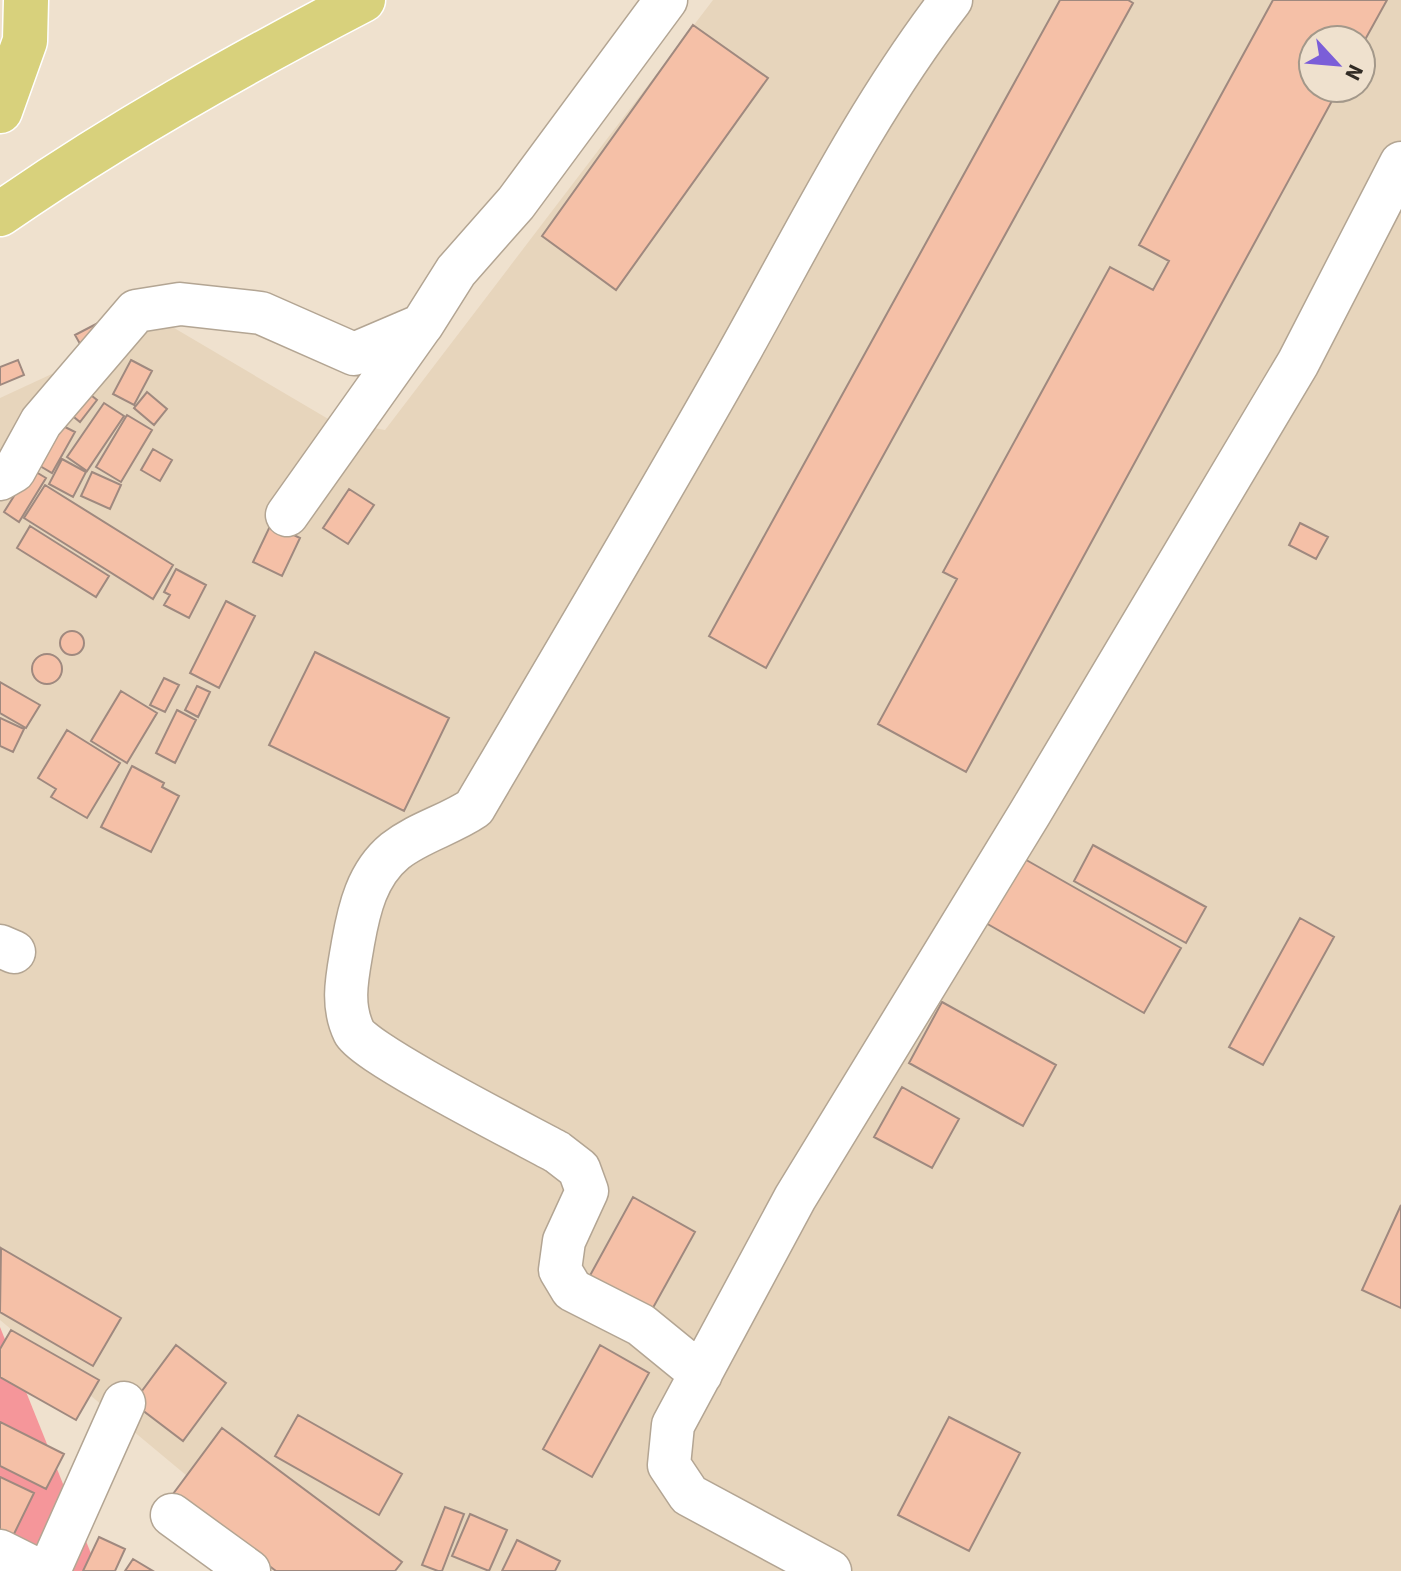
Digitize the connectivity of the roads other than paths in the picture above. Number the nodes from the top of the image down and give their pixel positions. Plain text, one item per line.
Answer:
1 (26, 0) edge
2 (363, 0) edge
3 (666, 0) edge
4 (951, 0) edge
5 (0, 111) edge
6 (1401, 163) edge
7 (0, 214) edge
8 (422, 325) junction
9 (0, 479) edge
10 (287, 515) dead end
11 (701, 1374) junction
12 (124, 1403) dead end
13 (172, 1515) dead end
14 (0, 1551) edge
15 (40, 1571) edge
16 (49, 1571) edge
17 (249, 1571) edge
18 (830, 1571) edge

1 - 5 main road
2 - 7 main road
3 - 8 street
4 - 11 street
6 - 11 street
8 - 9 street
8 - 10 street
11 - 18 street
12 - 16 street
13 - 17 street
14 - 15 street

